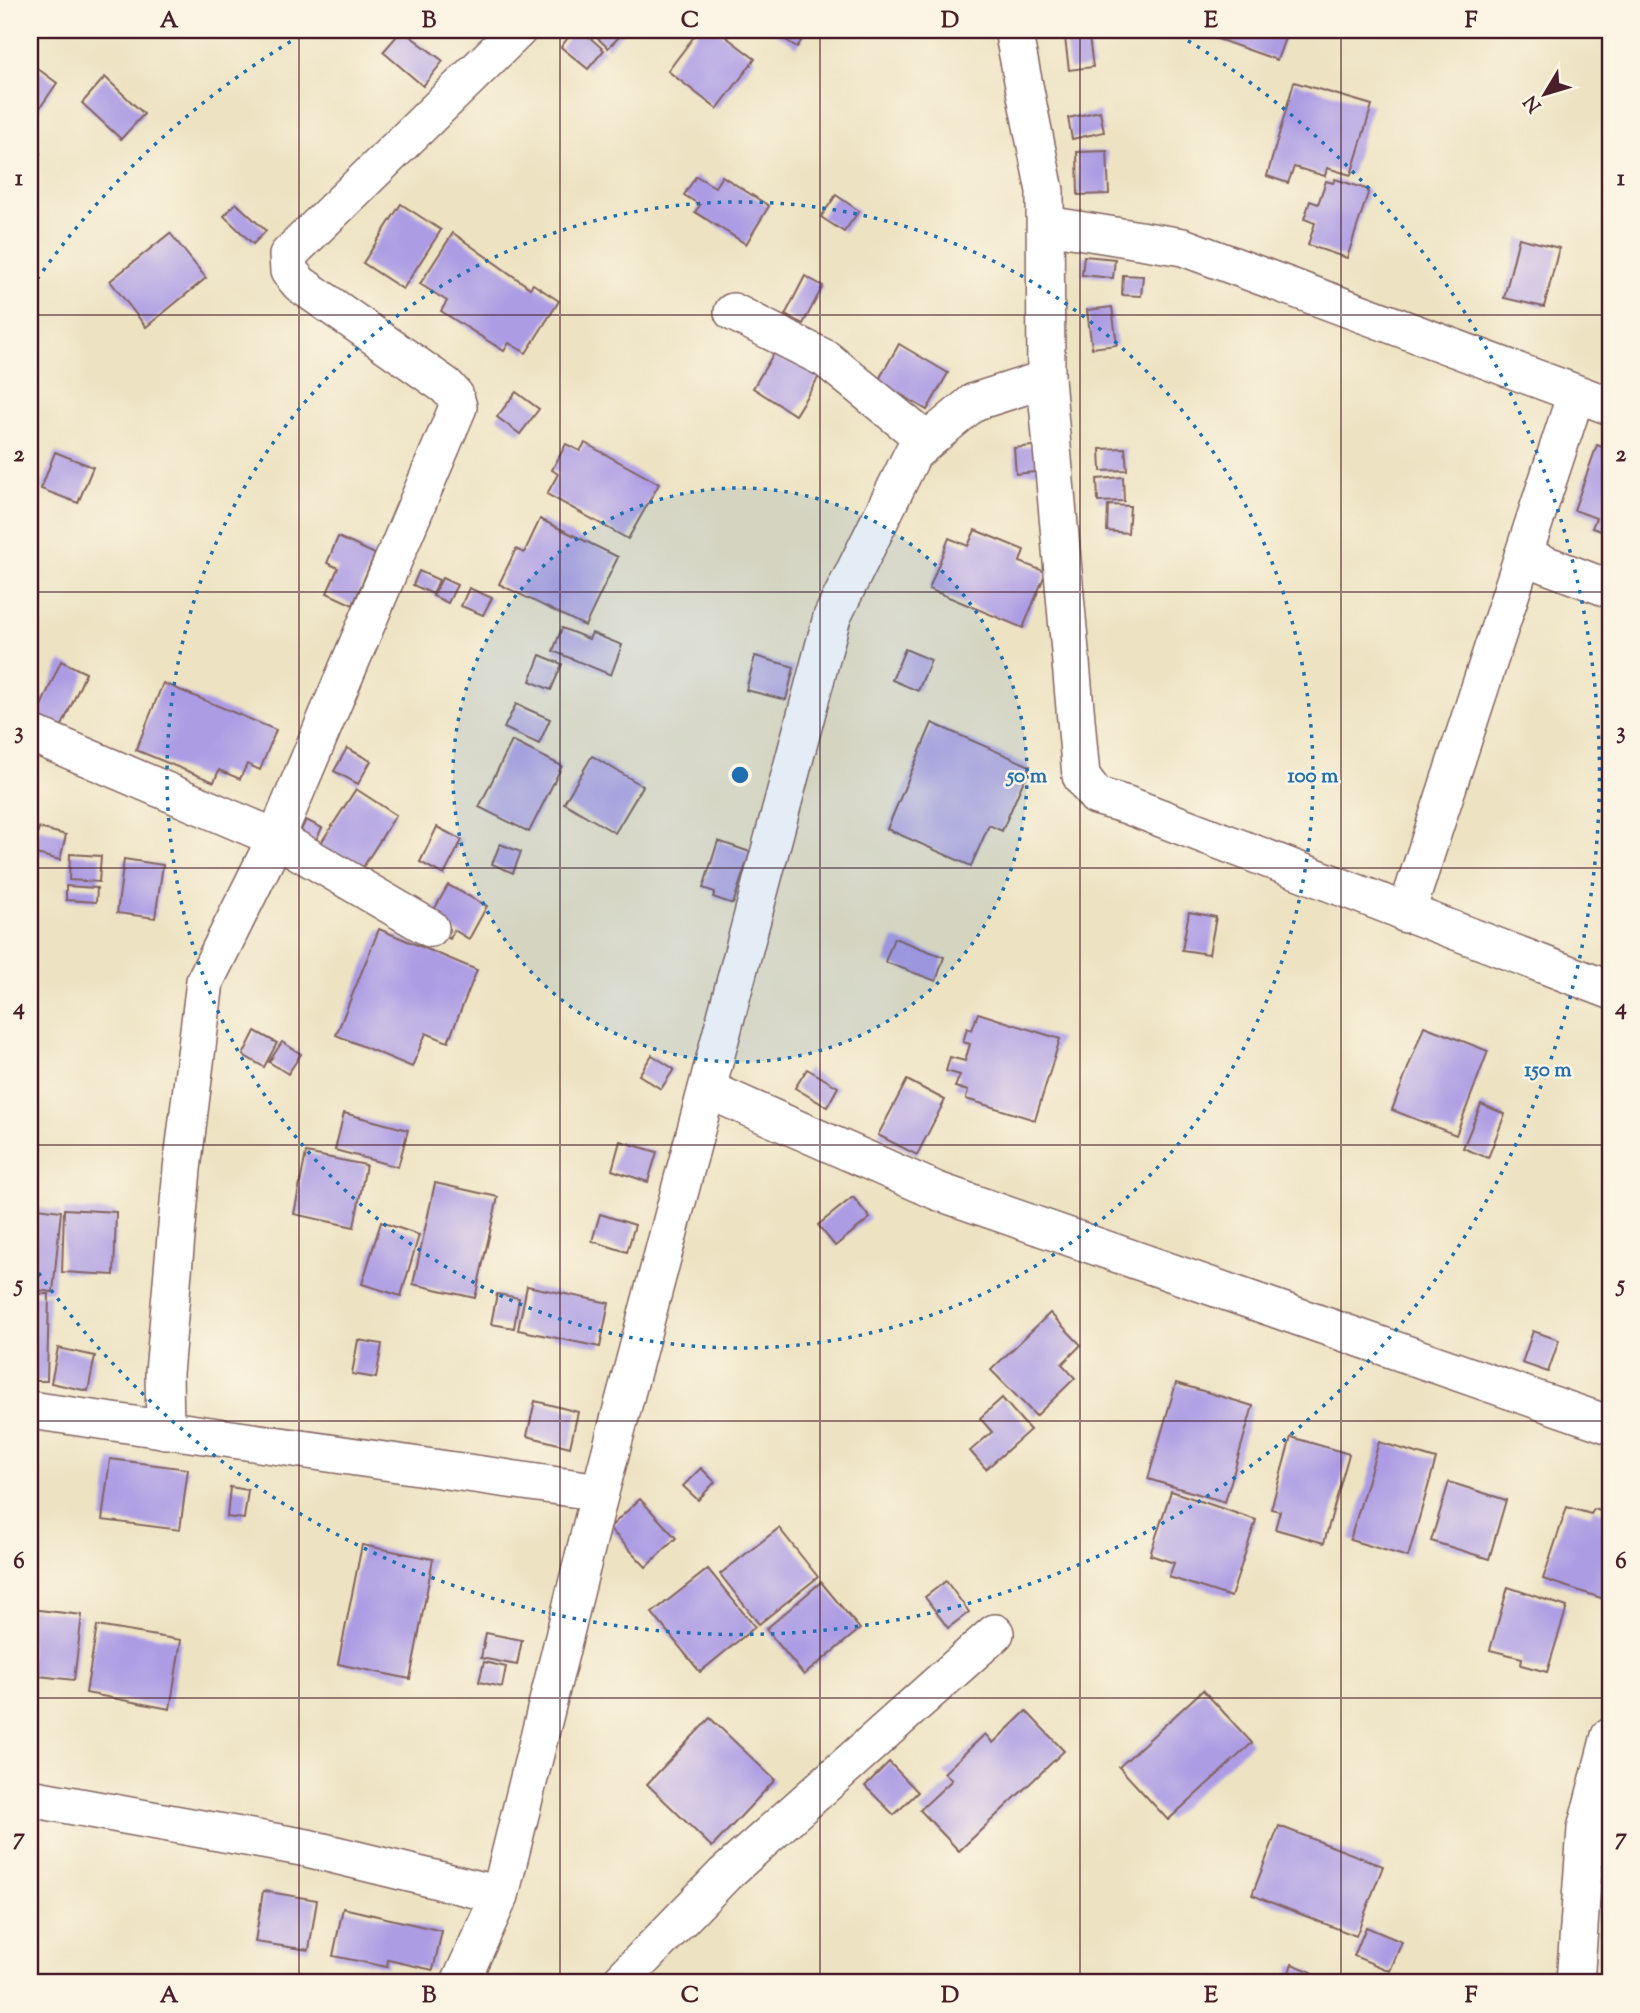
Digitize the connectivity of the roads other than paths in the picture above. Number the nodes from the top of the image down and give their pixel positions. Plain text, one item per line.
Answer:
1 (518, 30) edge
2 (1013, 30) edge
3 (1048, 225) junction
4 (733, 312) dead end
5 (1046, 379) junction
6 (1576, 394) junction
7 (1610, 406) edge
8 (927, 441) junction
9 (1522, 556) junction
10 (1610, 589) edge
11 (30, 733) edge
12 (276, 838) junction
13 (1406, 914) junction
14 (430, 928) dead end
15 (1610, 990) edge
16 (709, 1090) junction
17 (30, 1410) edge
18 (1610, 1425) edge
19 (165, 1430) junction
20 (600, 1492) junction
21 (995, 1633) dead end
22 (1610, 1736) edge
23 (30, 1798) edge
24 (500, 1895) junction
25 (460, 1983) edge
26 (619, 1983) edge
27 (1575, 1983) edge

1 - 12 street
2 - 3 street
3 - 5 street
3 - 6 street
4 - 8 street
5 - 8 street
5 - 13 street
6 - 7 street
6 - 9 street
8 - 16 street
9 - 10 street
9 - 13 street
11 - 12 street
12 - 14 street
12 - 19 street
13 - 15 street
16 - 18 street
16 - 20 street
17 - 19 street
19 - 20 street
20 - 24 street
21 - 26 street
22 - 27 street
23 - 24 street
24 - 25 street

